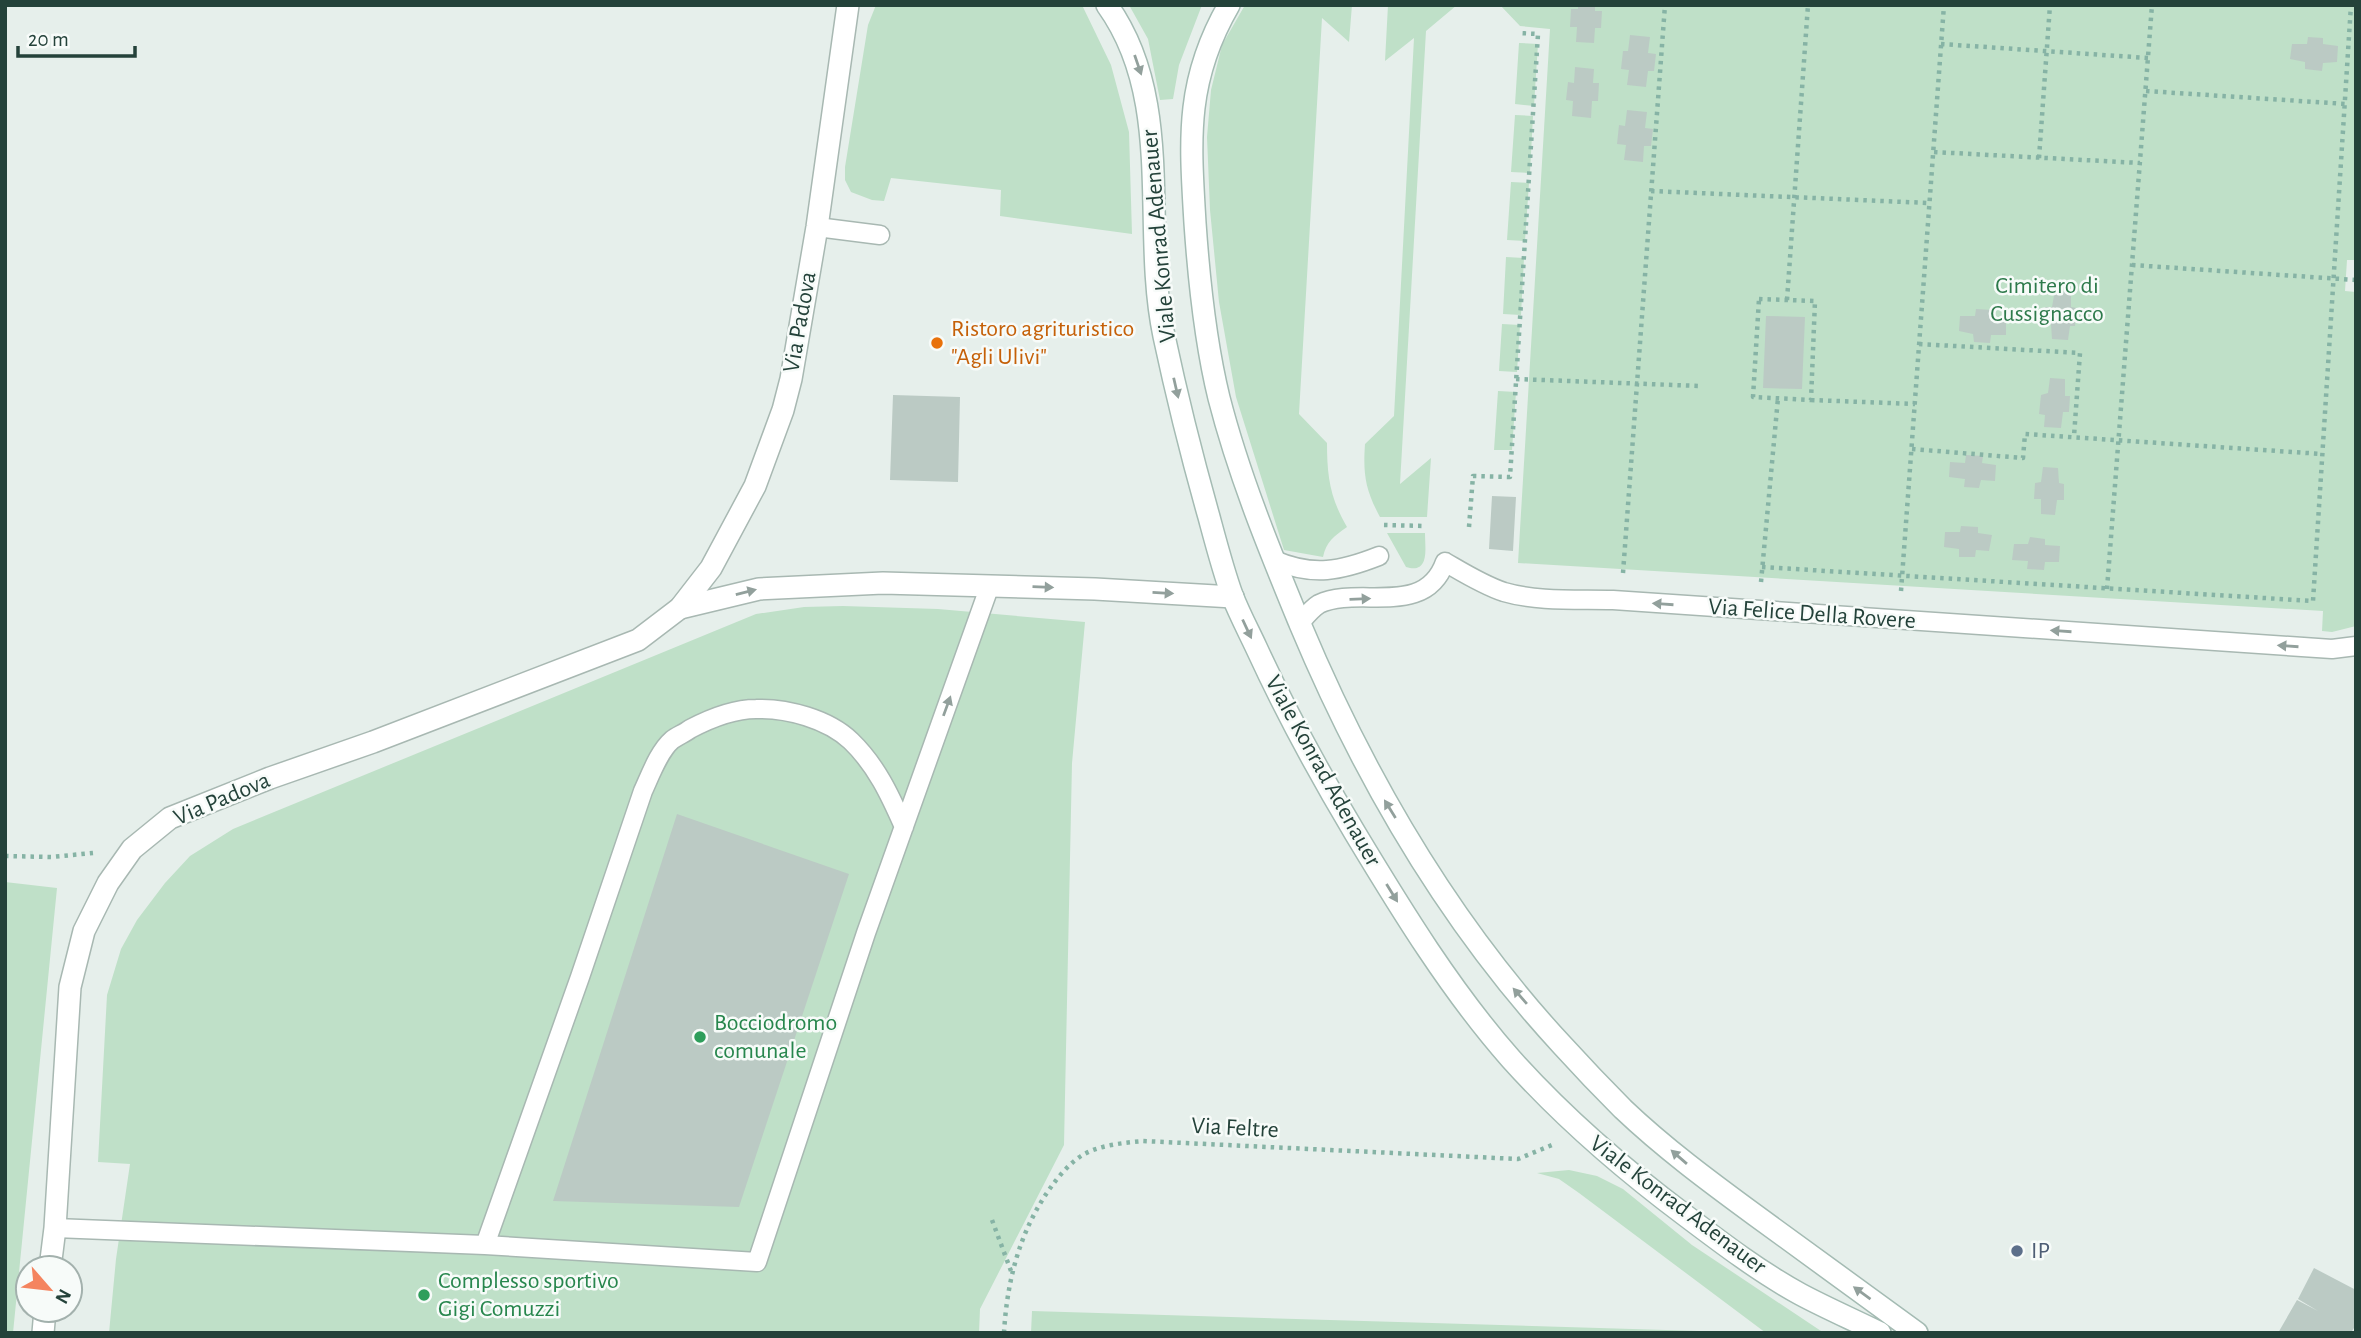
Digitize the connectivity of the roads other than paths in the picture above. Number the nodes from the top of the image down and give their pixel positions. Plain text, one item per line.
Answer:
1 (1107, 5) edge
2 (1229, 5) edge
3 (849, 7) edge
4 (817, 227) junction
5 (880, 235) dead end
6 (1379, 556) dead end
7 (1274, 560) junction
8 (990, 585) junction
9 (1233, 597) junction
10 (680, 608) junction
11 (1300, 623) junction
12 (2356, 646) edge
13 (904, 827) junction
14 (55, 1227) junction
15 (485, 1245) junction
16 (52, 1254) edge
17 (1880, 1333) edge
18 (1917, 1333) edge

1 -> 9 main road, Viale Konrad Adenauer
2 - 7 main road, Viale Konrad Adenauer
3 - 4 main road, Via Padova
4 - 5 lane
4 - 10 main road, Via Padova
6 - 7 lane
7 - 11 main road, Viale Konrad Adenauer
8 -> 9 main road, Via Padova
10 -> 8 main road, Via Padova
13 -> 8 lane
9 -> 17 main road, Viale Konrad Adenauer
10 - 14 main road, Via Padova
11 - 12 lane, Via Felice Della Rovere
18 -> 11 main road, Viale Konrad Adenauer
13 - 15 lane
13 - 15 lane
14 - 15 lane
14 - 16 main road, Via Padova

